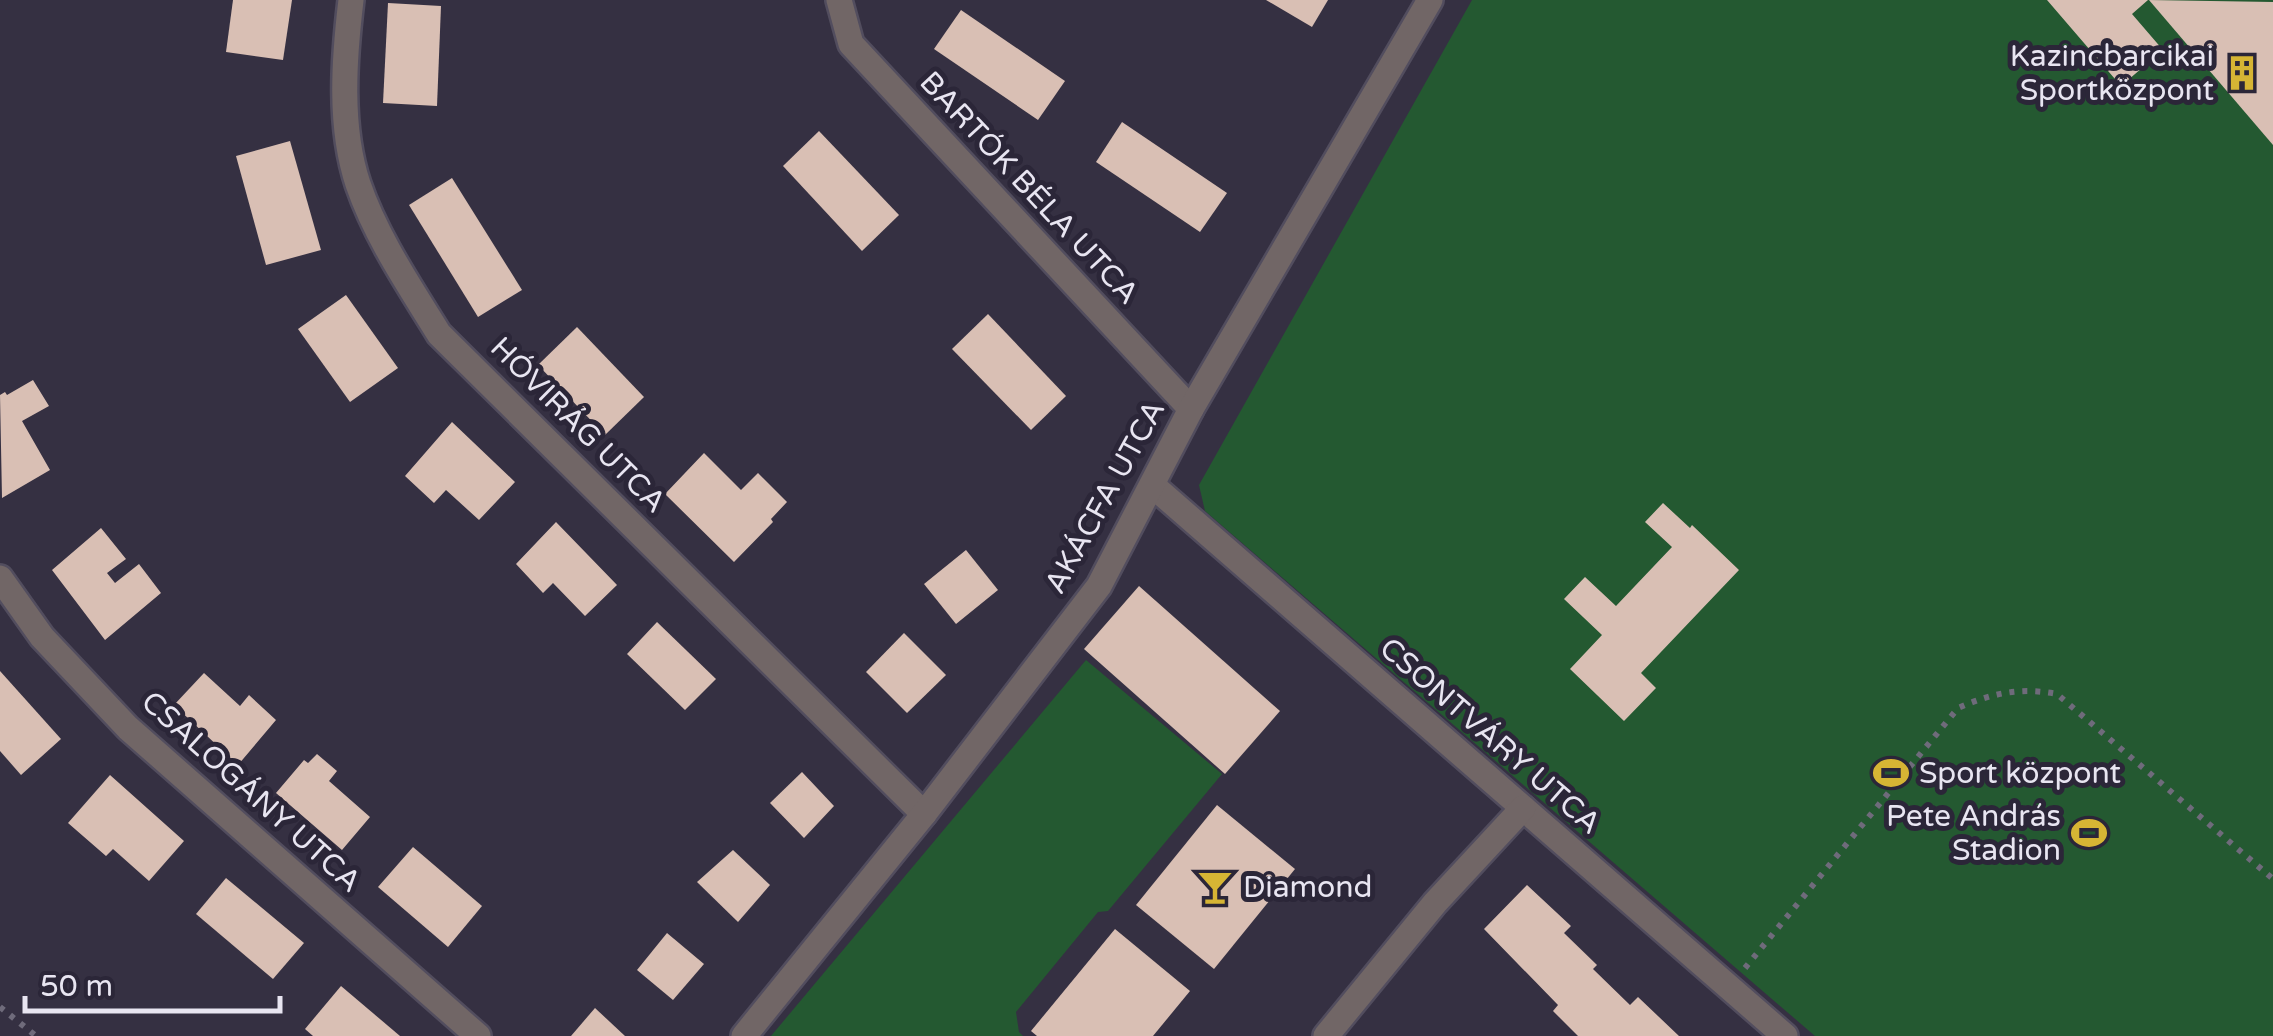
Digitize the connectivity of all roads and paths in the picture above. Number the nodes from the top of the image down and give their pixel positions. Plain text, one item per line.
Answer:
1 (351, 0) edge
2 (839, 0) edge
3 (1430, 0) edge
4 (1191, 410) junction
5 (1152, 485) junction
6 (0, 578) edge
7 (1523, 808) junction
8 (924, 814) junction
9 (2273, 878) edge
10 (1729, 987) junction
11 (0, 1007) edge
12 (36, 1036) edge
13 (478, 1036) edge
14 (744, 1036) edge
15 (1326, 1036) edge
16 (1785, 1036) edge

1 - 8 street, HÓVIRÁG UTCA
2 - 4 street, BARTÓK BÉLA UTCA
3 - 4 street, AKÁCFA UTCA
4 - 5 street, AKÁCFA UTCA
5 - 7 street, CSONTVÁRY UTCA
5 - 8 street, AKÁCFA UTCA
6 - 13 street, CSALOGÁNY UTCA
7 - 10 street, CSONTVÁRY UTCA
7 - 15 street
8 - 14 street, AKÁCFA UTCA
9 - 10 path
10 - 16 street, CSONTVÁRY UTCA
11 - 12 path

